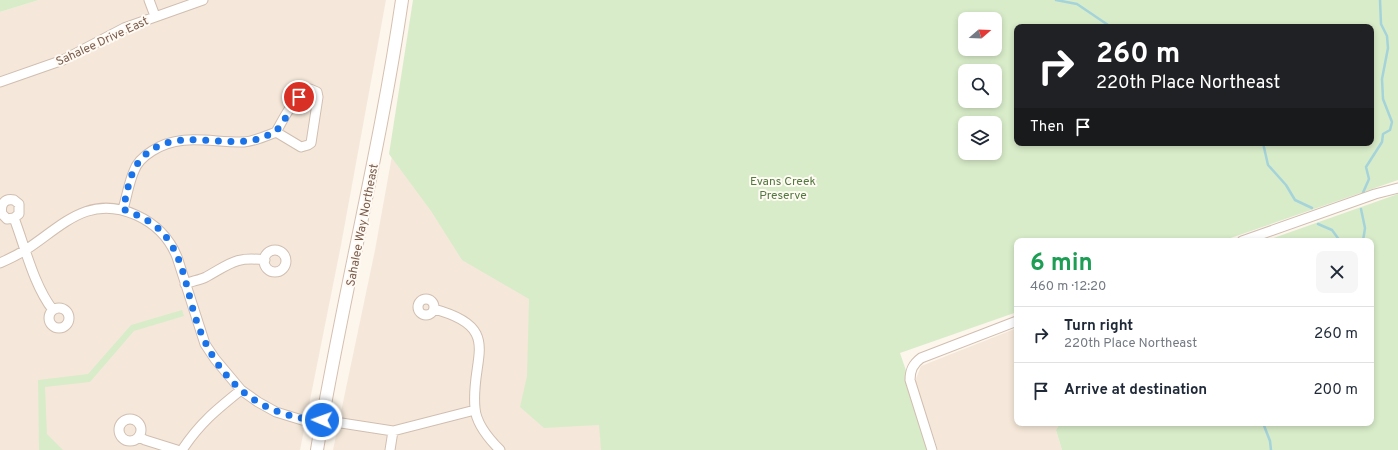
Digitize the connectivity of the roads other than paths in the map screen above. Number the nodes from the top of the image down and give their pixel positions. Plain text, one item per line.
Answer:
1 (149, 0) edge
2 (203, 0) edge
3 (402, 0) edge
4 (155, 16) junction
5 (0, 82) edge
6 (276, 132) junction
7 (1398, 188) edge
8 (123, 209) junction
9 (14, 218) dead end
10 (1250, 238) edge
11 (26, 250) junction
12 (265, 260) dead end
13 (0, 263) edge
14 (185, 284) junction
15 (434, 309) dead end
16 (53, 310) dead end
17 (1014, 322) edge
18 (241, 390) junction
19 (475, 410) junction
20 (322, 420) junction
21 (393, 431) junction
22 (140, 437) dead end
23 (177, 450) edge
24 (182, 450) edge
25 (317, 450) edge
26 (390, 450) edge
27 (500, 450) edge
28 (932, 450) edge

1 - 4 street
2 - 4 street, Sahalee Drive East
3 - 20 main road, Sahalee Way Northeast
4 - 5 street, Sahalee Drive East
6 - 6 street
6 - 8 street
7 - 10 street
8 - 11 street
8 - 14 street
9 - 11 street
11 - 13 street
11 - 16 street
12 - 14 street
14 - 18 street
15 - 19 street
17 - 28 street
18 - 20 street
18 - 24 street
19 - 21 street
19 - 27 street
20 - 21 street
20 - 25 main road, Sahalee Way Northeast
21 - 26 street
22 - 23 street

